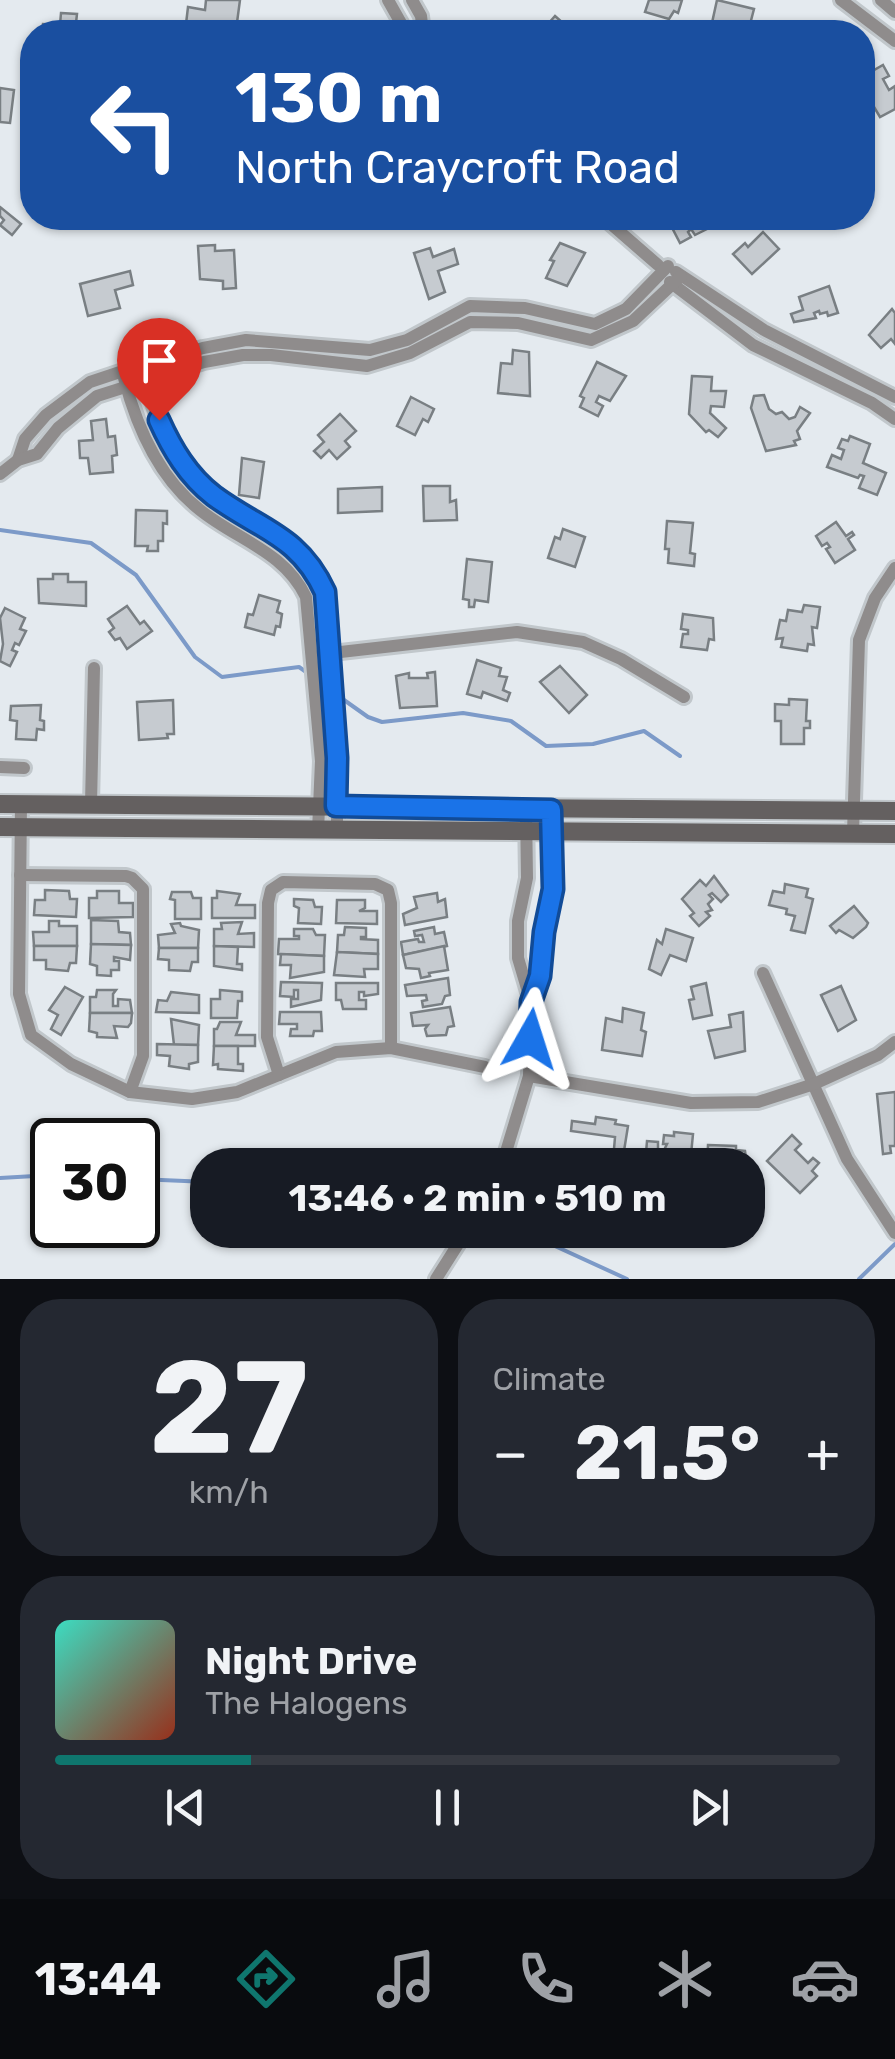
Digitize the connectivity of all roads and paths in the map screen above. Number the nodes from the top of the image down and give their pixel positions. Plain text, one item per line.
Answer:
1 (841, 0) edge
2 (880, 0) edge
3 (895, 12) edge
4 (867, 20) edge
5 (875, 26) edge
6 (895, 41) edge
7 (618, 230) edge
8 (662, 268) junction
9 (677, 281) junction
10 (838, 367) junction
11 (144, 373) junction
12 (124, 378) junction
13 (824, 380) junction
14 (895, 397) edge
15 (895, 419) edge
16 (0, 474) edge
17 (895, 568) edge
18 (330, 653) junction
19 (311, 656) junction
20 (94, 668) dead end
21 (684, 697) dead end
22 (0, 768) edge
23 (24, 768) dead end
24 (0, 804) edge
25 (21, 804) junction
26 (90, 804) junction
27 (328, 806) junction
28 (526, 810) junction
29 (551, 810) junction
30 (854, 811) junction
31 (895, 811) edge
32 (0, 828) edge
33 (21, 828) junction
34 (318, 831) junction
35 (337, 831) junction
36 (526, 832) junction
37 (551, 833) junction
38 (854, 833) junction
39 (895, 834) edge
40 (20, 875) junction
41 (763, 972) dead end
42 (531, 1002) junction
43 (895, 1042) edge
44 (391, 1048) junction
45 (485, 1067) dead end
46 (280, 1075) junction
47 (529, 1076) junction
48 (814, 1084) junction
49 (130, 1092) junction
50 (509, 1148) edge
51 (895, 1234) edge
52 (456, 1248) edge
53 (436, 1279) edge

1 - 4 street
2 - 3 street
5 - 6 street
7 - 8 street
8 - 9 street
8 - 11 street
9 - 10 street
9 - 11 street
9 - 13 street
10 - 13 street
10 - 14 street
11 - 12 street
11 - 18 street
12 - 16 street
12 - 19 street
13 - 15 street
17 - 30 street
18 - 19 street
18 - 21 street
18 - 27 street
19 - 27 street
20 - 26 street
22 - 23 street
24 - 25 main road
25 - 26 main road
25 - 33 street
26 - 27 main road
27 - 28 main road
27 - 34 street
27 - 35 street
28 - 29 main road
28 - 36 street
29 - 30 main road
29 - 37 street
30 - 31 main road
30 - 38 street
32 - 33 main road
33 - 34 main road
33 - 40 street
34 - 35 main road
35 - 36 main road
36 - 37 main road
36 - 42 street
37 - 38 main road
37 - 42 street
38 - 39 main road
40 - 49 street
40 - 49 street
41 - 48 street
42 - 47 street
43 - 48 street
44 - 45 street
44 - 46 street
44 - 46 street
46 - 49 street
47 - 48 street
47 - 50 street
48 - 51 street
52 - 53 street

